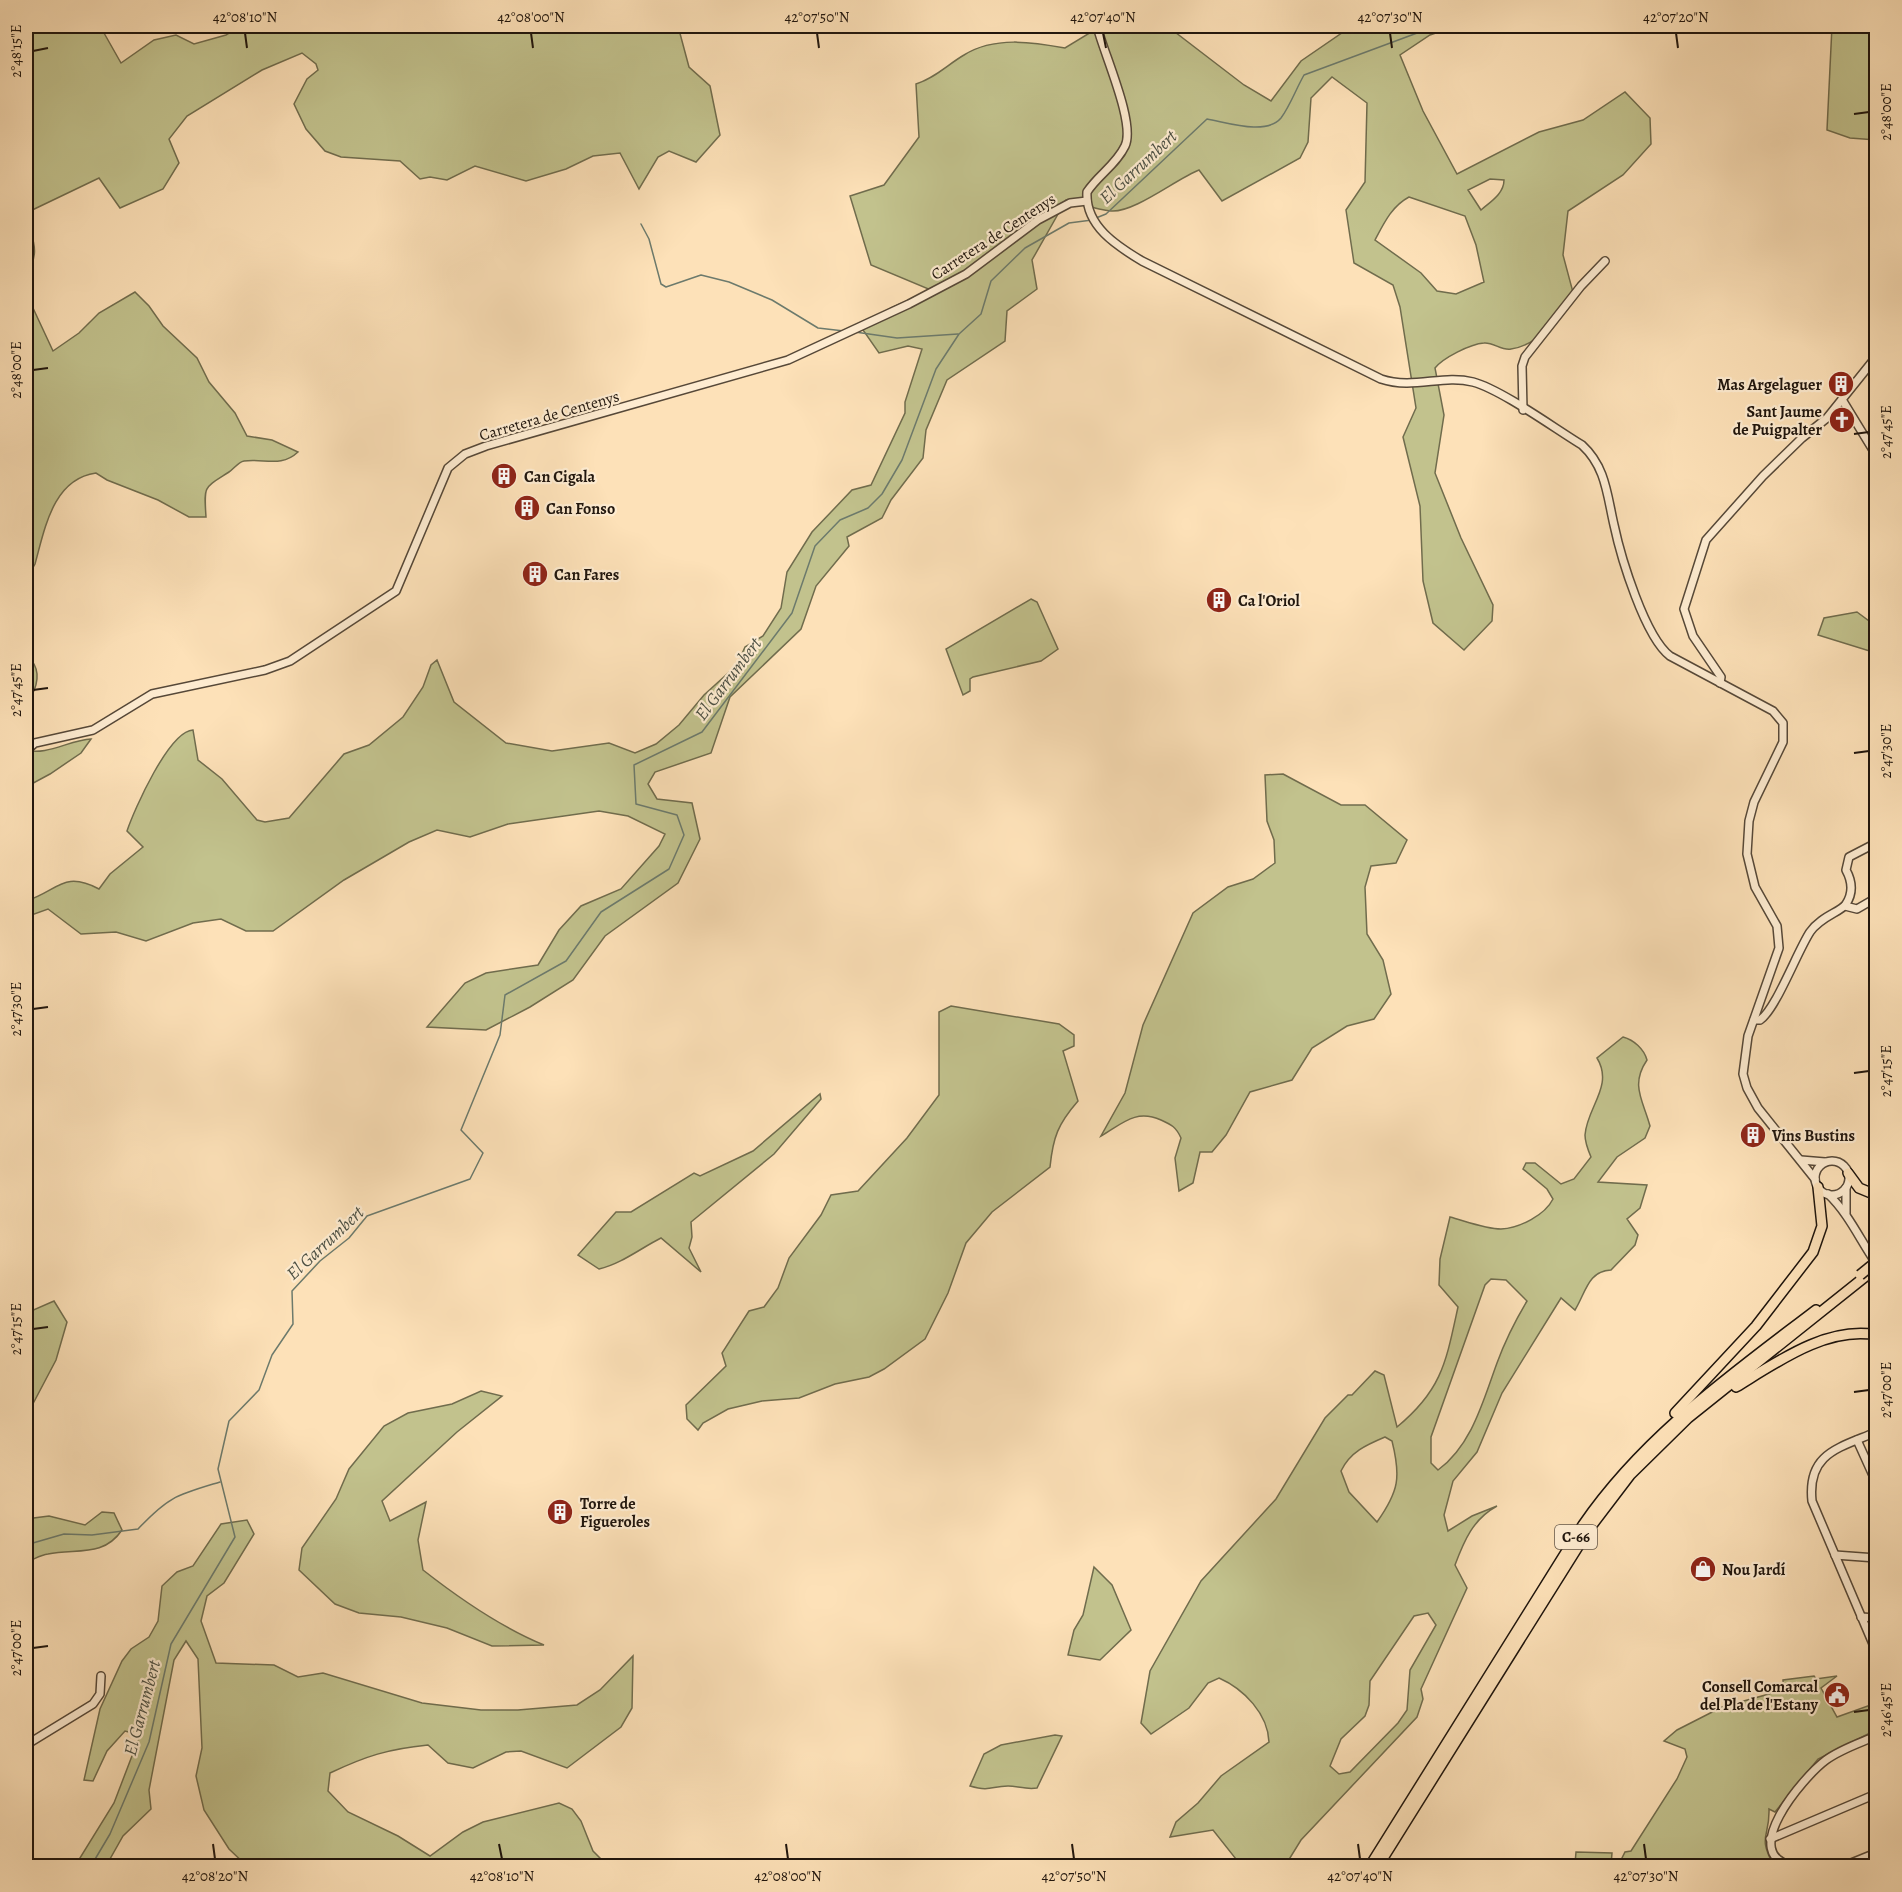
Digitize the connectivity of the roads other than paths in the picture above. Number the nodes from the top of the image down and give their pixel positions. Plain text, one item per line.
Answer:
1 (1097, 26) edge
2 (1087, 201) junction
3 (1605, 261) dead end
4 (1876, 357) edge
5 (1843, 401) junction
6 (1524, 410) junction
7 (1876, 455) edge
8 (1720, 683) junction
9 (26, 751) edge
10 (1876, 843) edge
11 (1876, 898) edge
12 (1843, 908) junction
13 (1754, 1020) junction
14 (1801, 1160) junction
15 (1825, 1162) junction
16 (1848, 1173) junction
17 (1816, 1183) junction
18 (1846, 1188) junction
19 (1828, 1194) junction
20 (1876, 1195) edge
21 (1846, 1213) junction
22 (1876, 1263) edge
23 (1876, 1268) edge
24 (1862, 1277) junction
25 (1876, 1335) edge
26 (1876, 1432) edge
27 (1857, 1440) junction
28 (1638, 1462) junction
29 (1876, 1482) edge
30 (1835, 1555) junction
31 (1876, 1558) edge
32 (1861, 1617) junction
33 (1876, 1618) edge
34 (1876, 1651) edge
35 (101, 1676) dead end
36 (1876, 1736) edge
37 (26, 1745) edge
38 (1876, 1794) edge
39 (1770, 1839) junction
40 (1876, 1853) edge
41 (1370, 1866) edge
42 (1378, 1866) edge
43 (1784, 1866) edge
44 (1795, 1866) edge
45 (1844, 1866) edge

1 - 2 street
2 - 6 street
2 - 9 street, Carretera de Centenys
3 - 6 street
4 - 5 street
5 - 7 street
5 - 8 street
6 - 8 street
8 - 13 street
10 - 12 street
11 - 12 street
12 - 13 street
13 - 14 street
14 - 15 street
14 - 17 street
15 - 16 street
15 - 17 street
16 - 18 street
16 - 20 highway
17 - 19 street
17 - 28 highway
18 - 19 street
18 - 21 street
19 - 21 street
21 - 22 street
22 - 24 highway, C-66, bridge
23 - 24 highway, C-66
24 - 28 highway, C-66
25 - 28 highway
26 - 27 street
27 - 29 street
27 - 30 street
28 - 41 highway, C-66
28 - 42 highway, C-66
30 - 31 street
30 - 32 street
32 - 33 street
32 - 34 street
35 - 37 street
36 - 39 street
38 - 39 street
39 - 43 street
40 - 45 street
43 - 44 street

